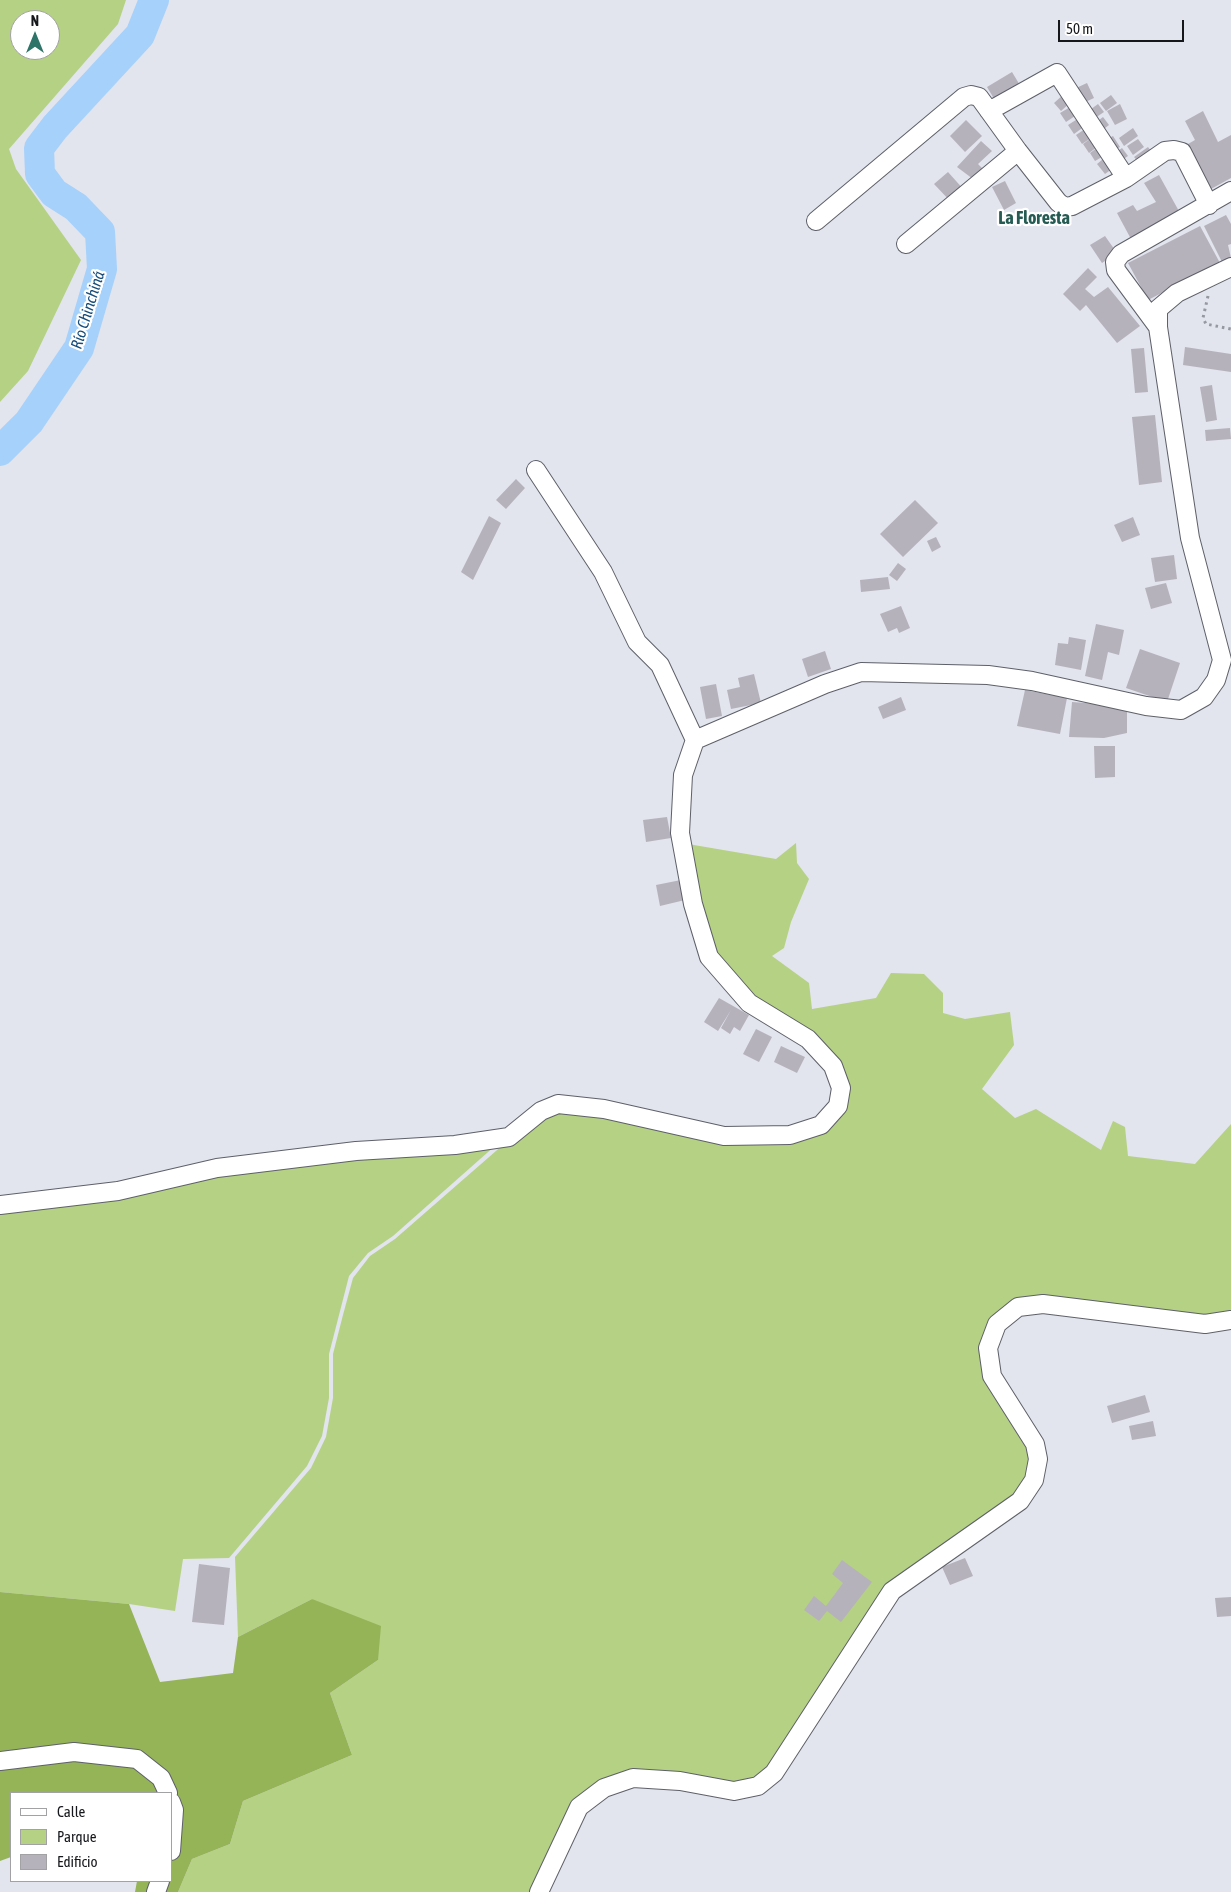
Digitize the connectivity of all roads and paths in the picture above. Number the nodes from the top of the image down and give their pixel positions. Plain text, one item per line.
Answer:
1 (989, 111) junction
2 (1018, 151) junction
3 (1126, 178) junction
4 (1231, 191) edge
5 (1209, 205) junction
6 (816, 221) dead end
7 (906, 244) dead end
8 (1231, 267) edge
9 (1208, 278) junction
10 (1158, 327) junction
11 (1231, 329) edge
12 (536, 470) dead end
13 (695, 740) junction
14 (0, 1205) edge
15 (1231, 1320) edge
16 (0, 1761) edge
17 (168, 1792) edge
18 (172, 1805) edge
19 (172, 1837) edge
20 (538, 1892) edge

1 - 2 street
1 - 3 street
1 - 6 street
2 - 3 street
2 - 7 street
3 - 5 street
4 - 5 street
5 - 10 street
8 - 9 street
9 - 10 street
9 - 11 path
10 - 13 street
12 - 13 street
13 - 14 street
15 - 20 street
16 - 17 street
18 - 19 street

